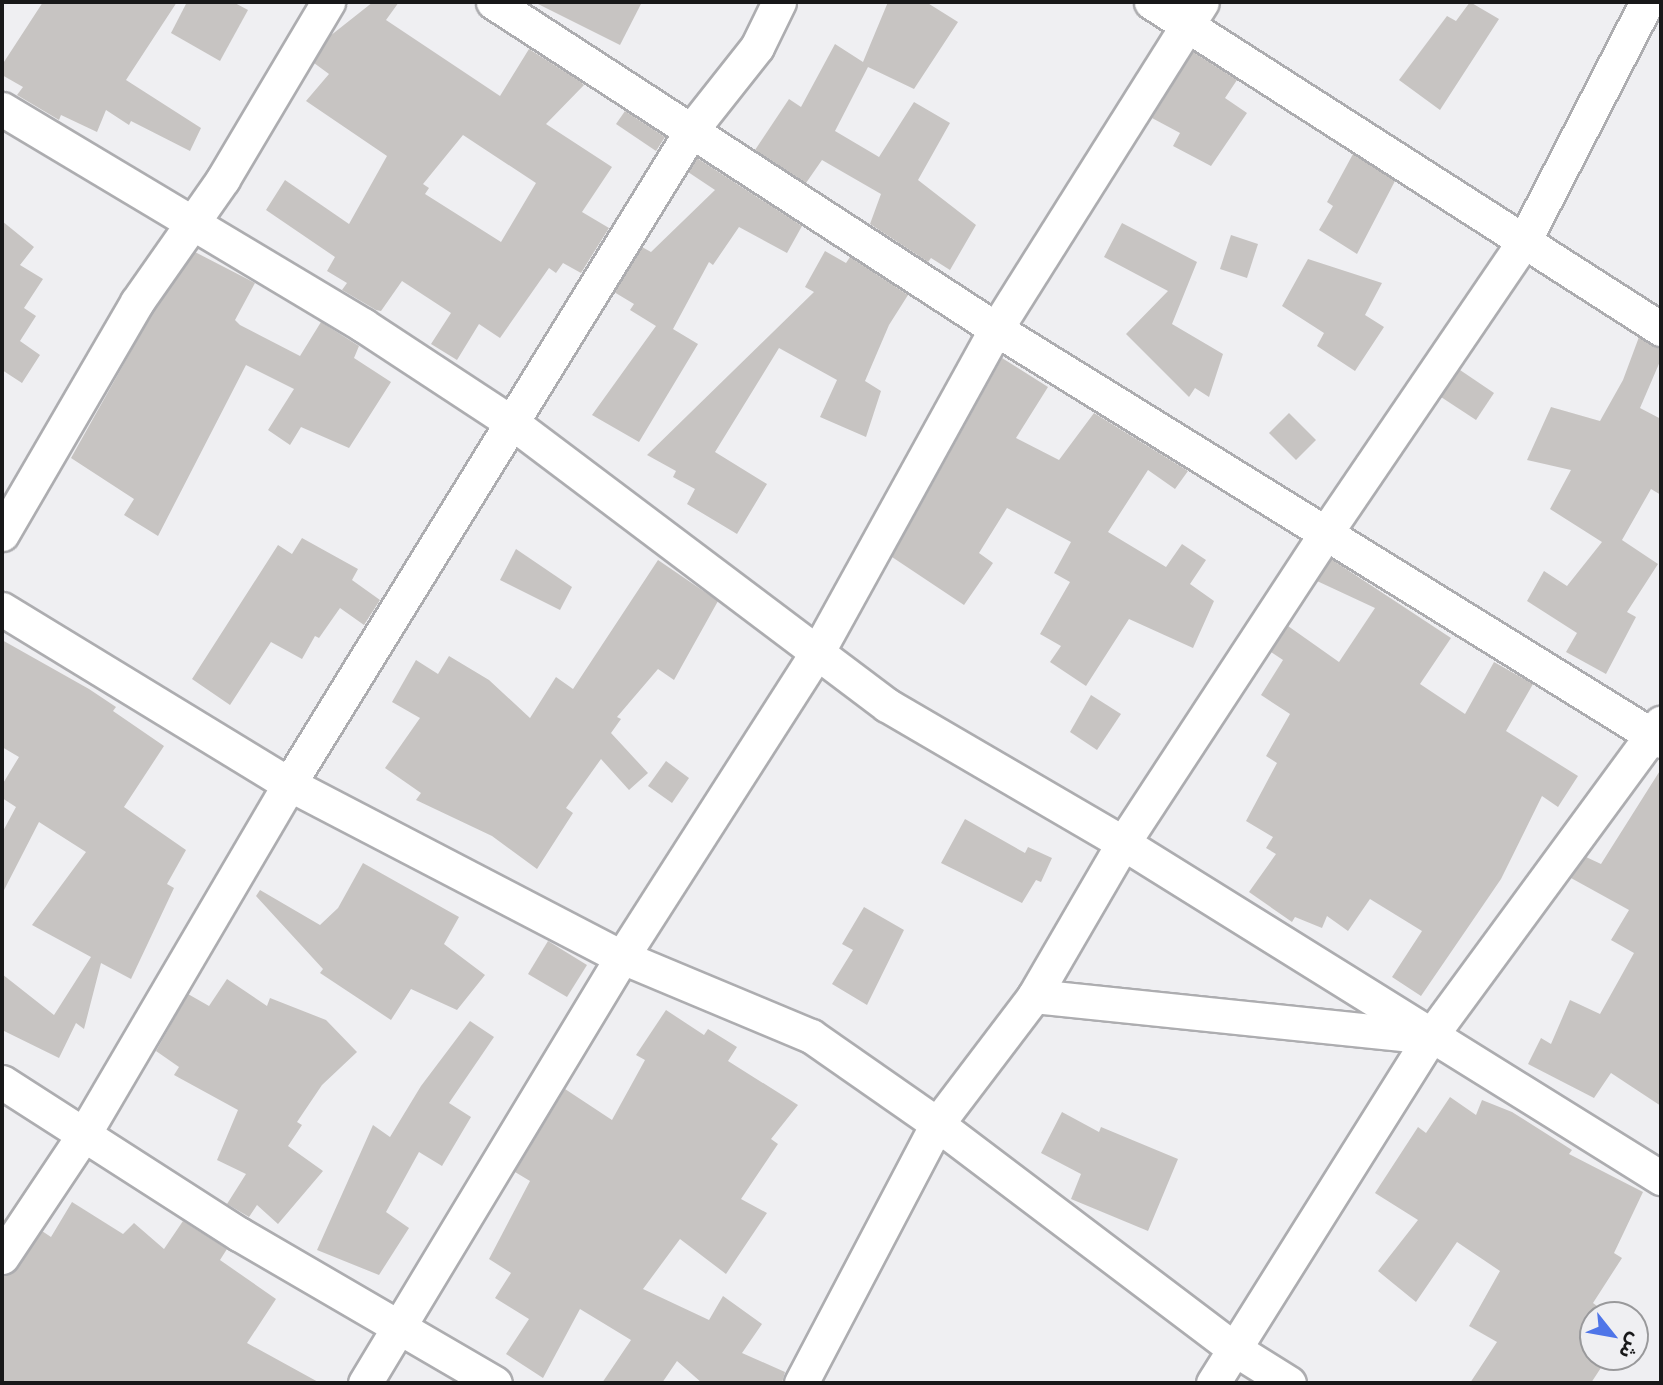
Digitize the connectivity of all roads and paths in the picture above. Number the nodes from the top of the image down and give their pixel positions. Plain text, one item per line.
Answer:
1 (328, 2) edge
2 (493, 2) edge
3 (779, 2) edge
4 (1151, 2) edge
5 (1647, 2) edge
6 (1195, 13) edge
7 (2, 109) edge
8 (694, 128) junction
9 (192, 227) junction
10 (1524, 241) junction
11 (996, 329) junction
12 (1661, 329) edge
13 (514, 424) junction
14 (2, 534) edge
15 (1325, 534) junction
16 (2, 609) edge
17 (818, 651) junction
18 (1658, 733) edge
19 (289, 784) junction
20 (1124, 844) junction
21 (622, 957) junction
22 (1034, 996) junction
23 (1430, 1037) junction
24 (2, 1082) edge
25 (937, 1124) junction
26 (84, 1134) junction
27 (1661, 1178) edge
28 (2, 1257) edge
29 (400, 1328) junction
30 (1233, 1348) junction
31 (365, 1383) edge
32 (495, 1383) edge
33 (801, 1383) edge
34 (1213, 1383) edge
35 (1289, 1383) edge

1 - 9 street
2 - 8 street
3 - 8 street
4 - 6 street
5 - 10 street
6 - 10 street
6 - 11 street
7 - 9 street
8 - 11 street
8 - 13 street
9 - 13 street
9 - 14 street
10 - 12 street
10 - 15 street
11 - 15 street
11 - 17 street
13 - 17 street
13 - 19 street
15 - 18 street
15 - 20 street
16 - 19 street
17 - 20 street
17 - 21 street
18 - 23 street
19 - 21 street
19 - 26 street
20 - 22 street
20 - 23 street
21 - 25 street
21 - 29 street
22 - 23 street
22 - 25 street
23 - 27 street
23 - 30 street
24 - 26 street
25 - 30 street
25 - 33 street
26 - 28 street
26 - 29 street
29 - 31 street
29 - 32 street
30 - 34 street
30 - 35 street

